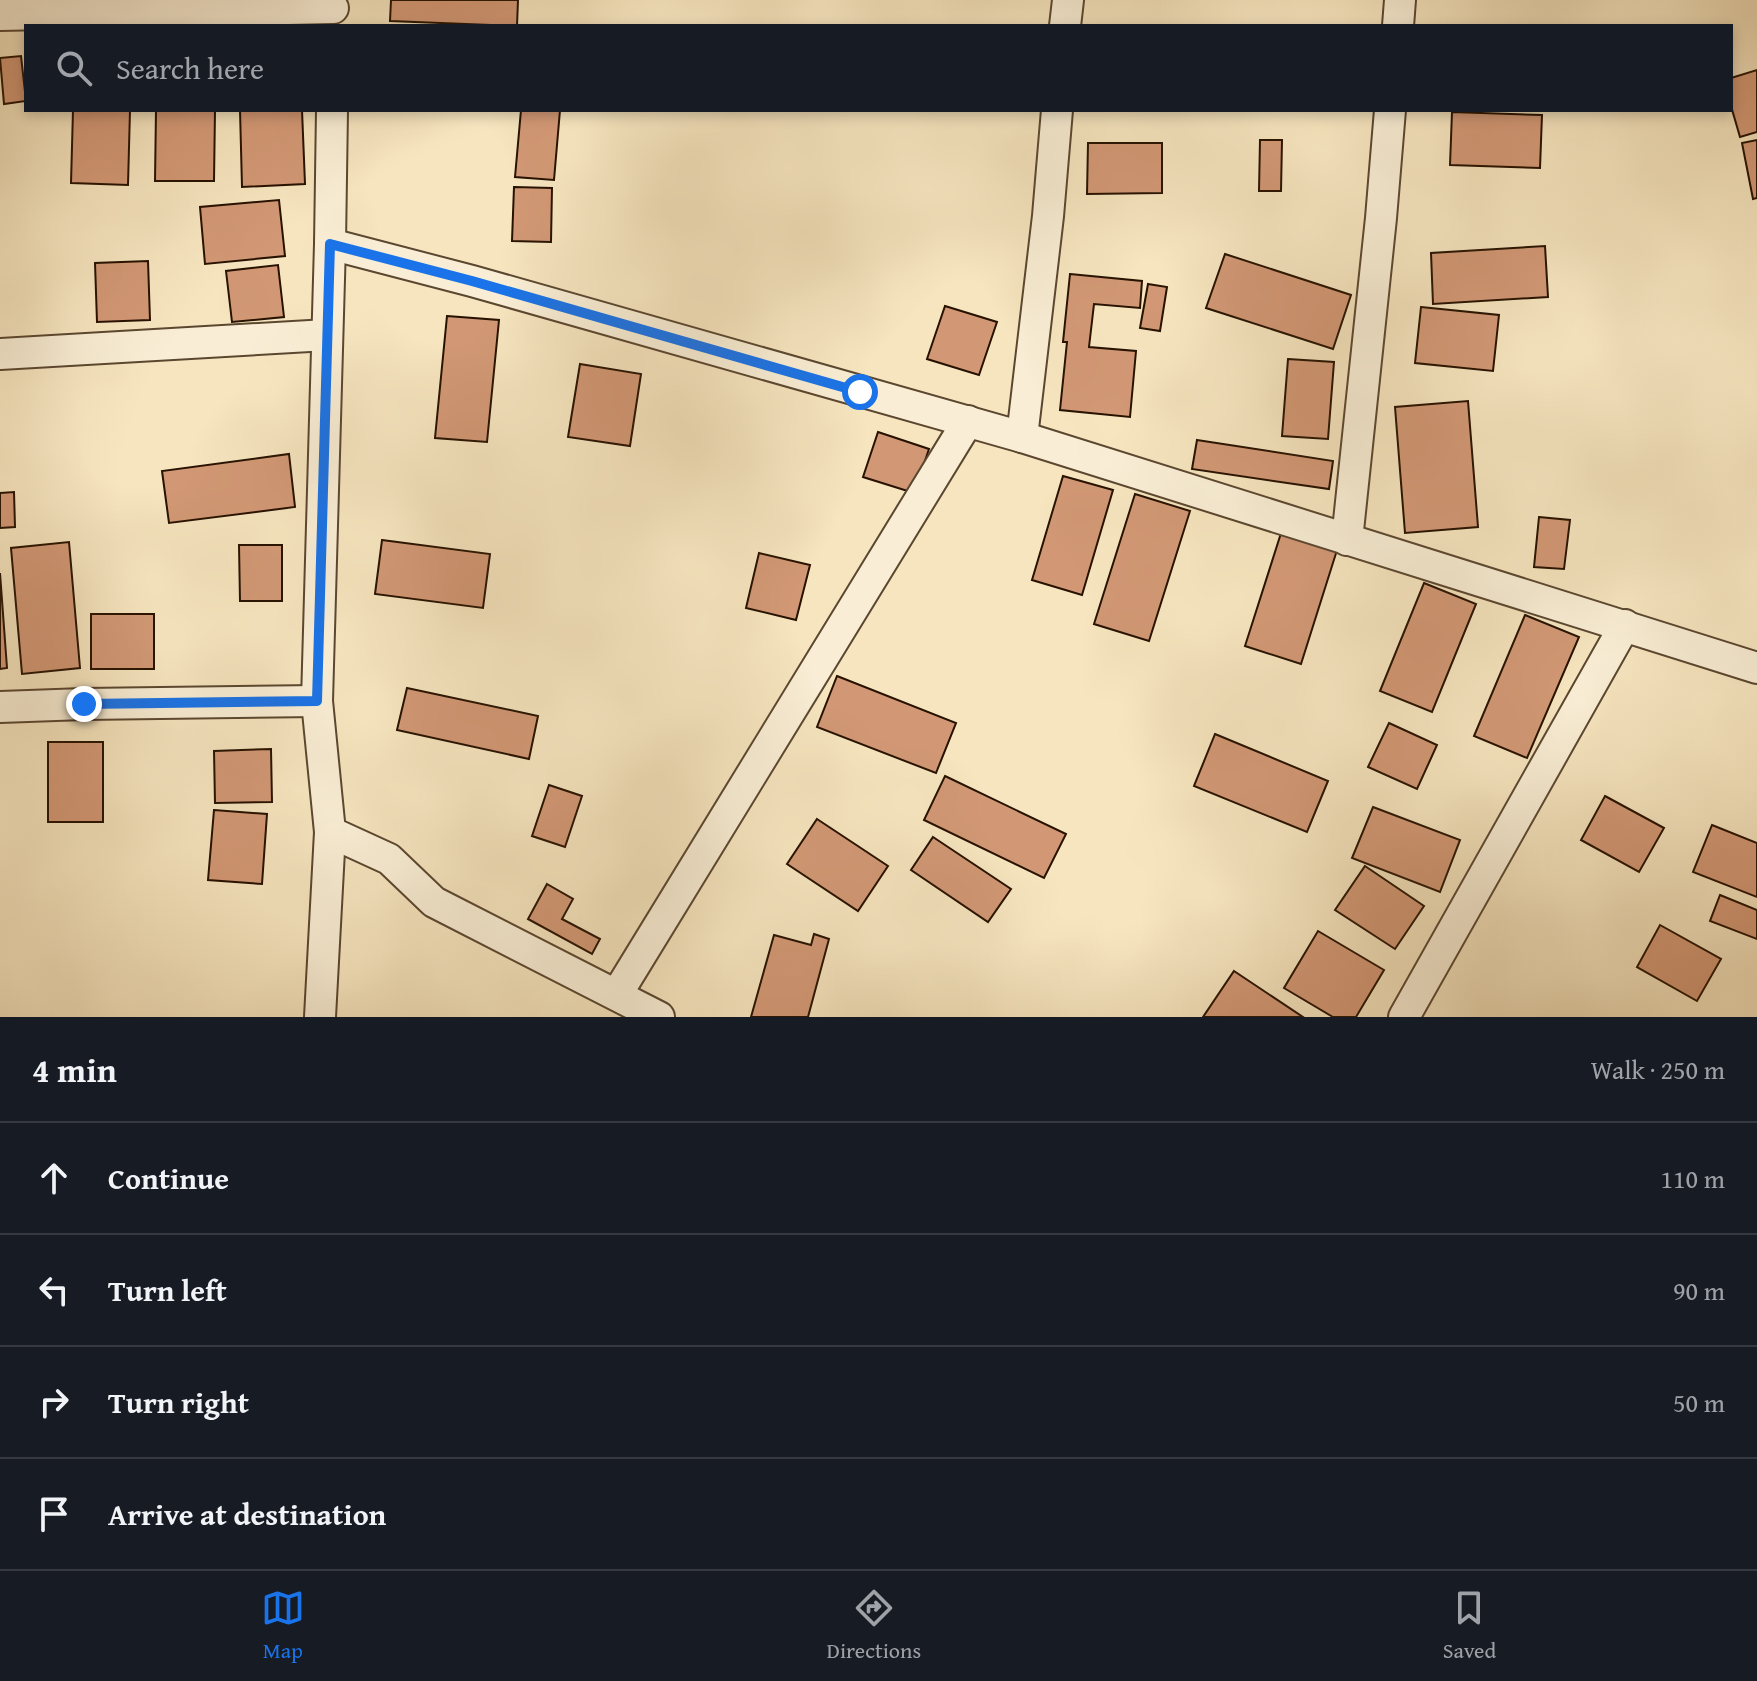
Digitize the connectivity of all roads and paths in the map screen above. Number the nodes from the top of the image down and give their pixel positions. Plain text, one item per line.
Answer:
1 (1068, 0) edge
2 (1400, 0) edge
3 (333, 11) edge
4 (0, 15) edge
5 (1065, 24) edge
6 (1398, 24) edge
7 (332, 112) edge
8 (1057, 112) edge
9 (1390, 112) edge
10 (330, 244) junction
11 (327, 335) junction
12 (0, 354) edge
13 (968, 421) junction
14 (1022, 437) junction
15 (1347, 540) junction
16 (1625, 625) junction
17 (1757, 668) edge
18 (317, 701) junction
19 (0, 707) edge
20 (330, 832) junction
21 (617, 994) junction
22 (320, 1017) edge
23 (659, 1017) edge
24 (1404, 1017) edge

1 - 5 street
2 - 6 street
3 - 4 street
7 - 10 street
8 - 14 street
9 - 15 street
10 - 11 street
10 - 13 street
11 - 12 street
11 - 18 street
13 - 14 street
13 - 21 street
14 - 15 street
15 - 16 street
16 - 17 street
16 - 24 street
18 - 19 street
18 - 20 street
20 - 21 street
20 - 22 street
21 - 23 street

